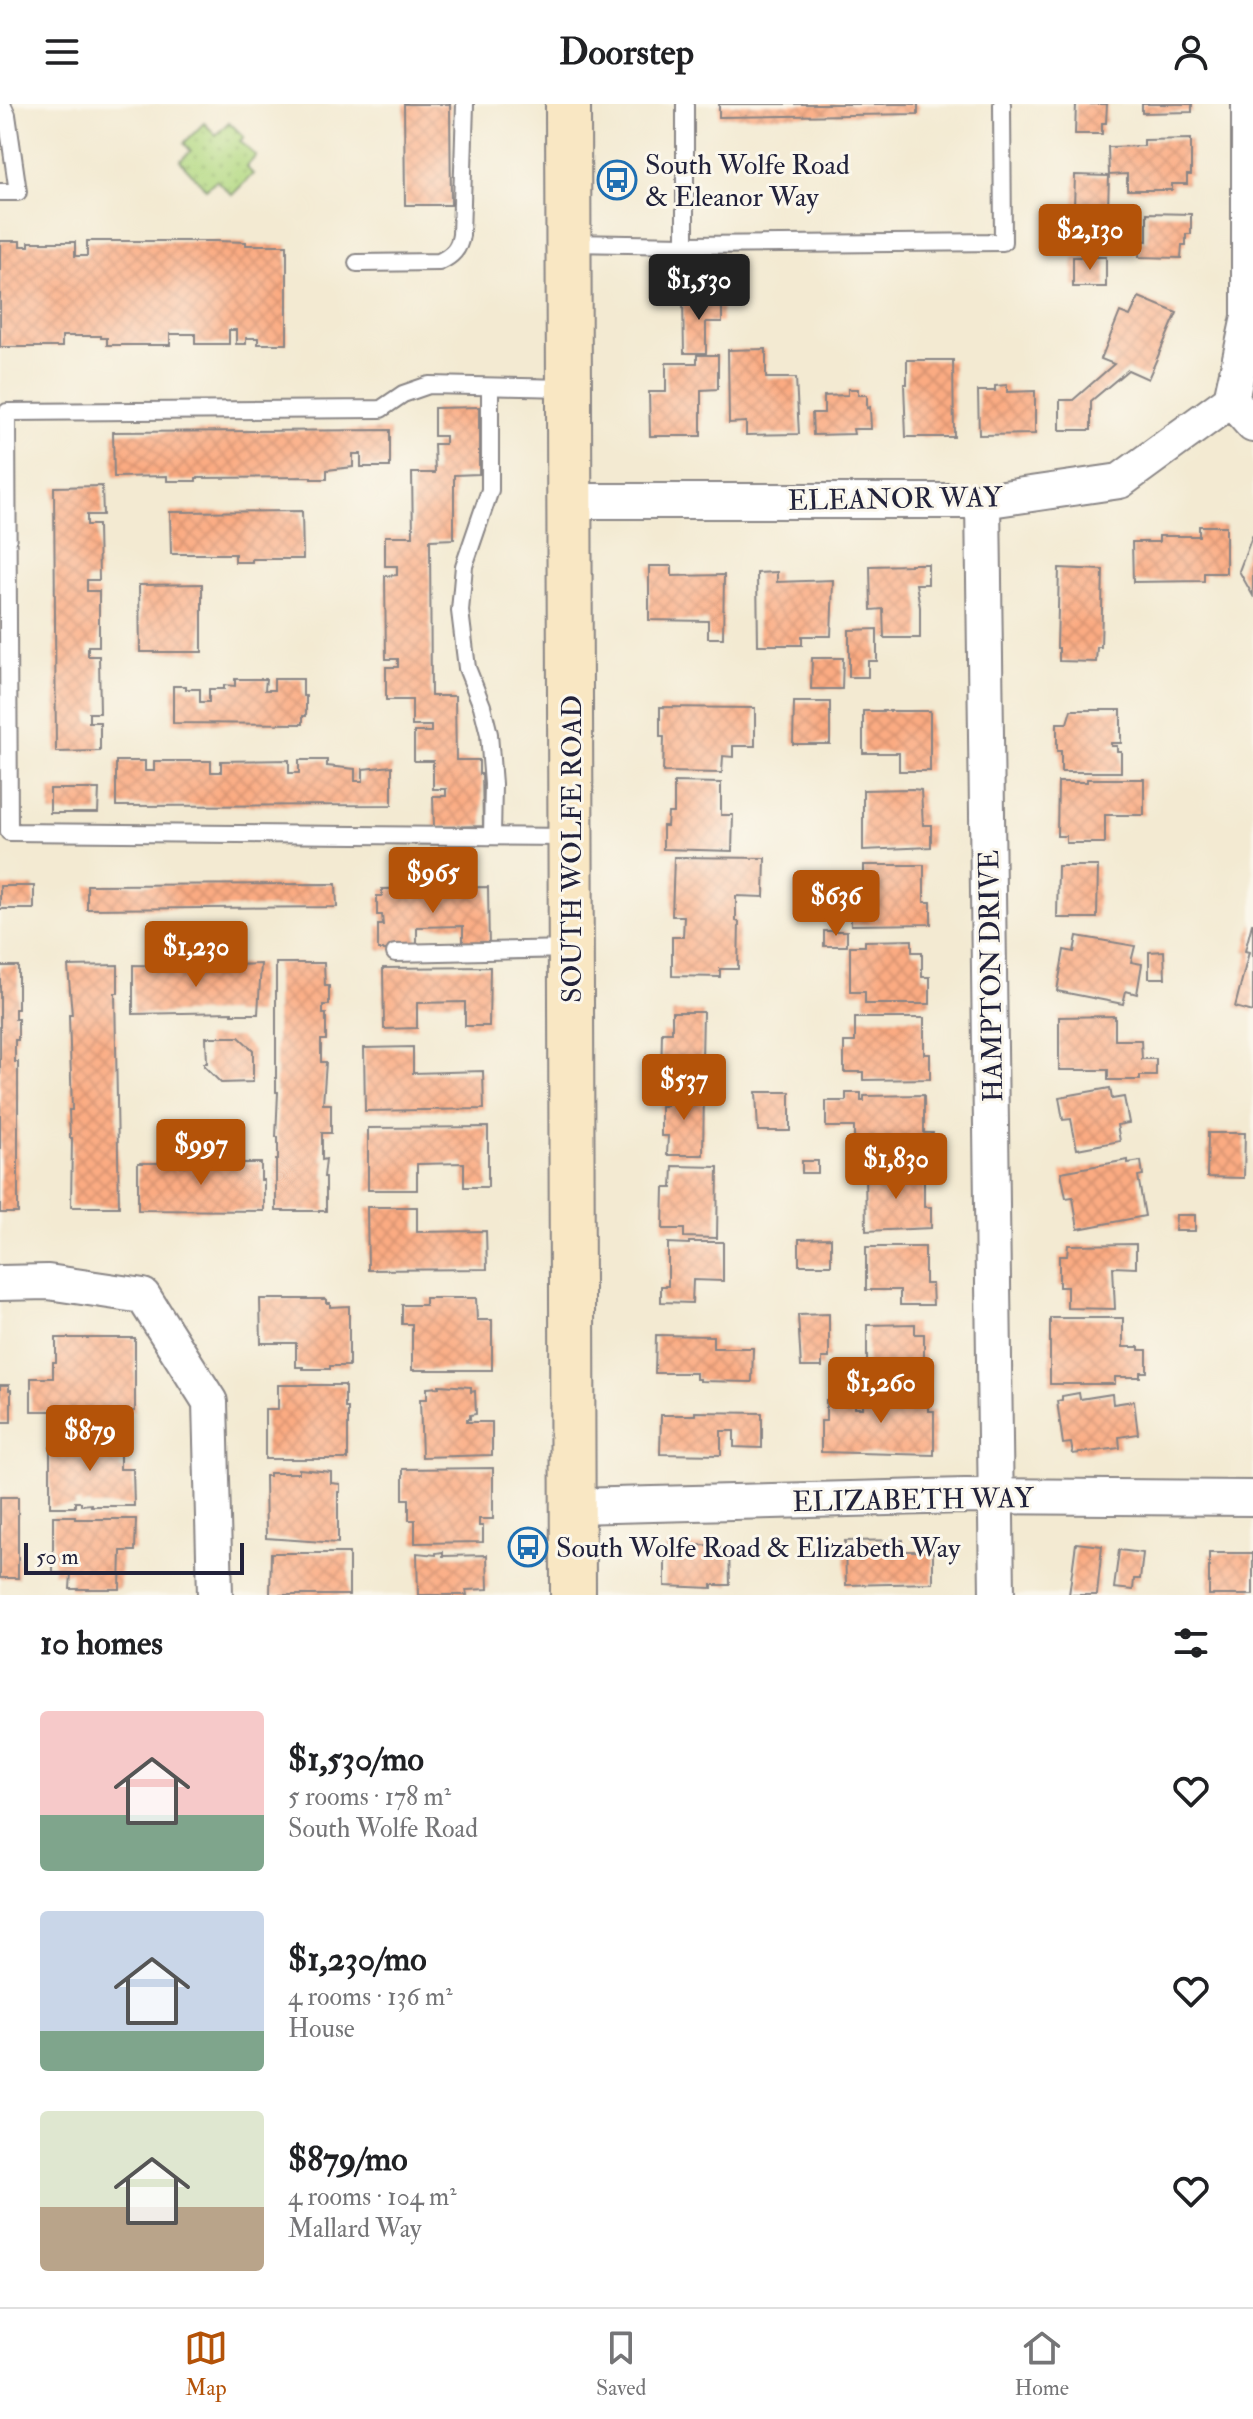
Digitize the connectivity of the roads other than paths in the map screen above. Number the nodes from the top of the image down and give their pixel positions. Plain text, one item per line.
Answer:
1 (2, 104) edge
2 (465, 104) edge
3 (568, 104) edge
4 (685, 104) edge
5 (1002, 104) edge
6 (1250, 113) edge
7 (0, 192) edge
8 (568, 243) junction
9 (685, 245) junction
10 (357, 263) dead end
11 (490, 387) junction
12 (569, 388) junction
13 (1242, 412) edge
14 (569, 501) junction
15 (983, 501) junction
16 (492, 836) junction
17 (571, 837) junction
18 (571, 949) junction
19 (395, 953) dead end
20 (0, 1283) edge
21 (997, 1497) junction
22 (1253, 1498) edge
23 (573, 1506) junction
24 (215, 1595) edge
25 (573, 1595) edge
26 (997, 1595) edge

1 - 7 lane
2 - 10 lane
3 - 8 main road, SOUTH WOLFE ROAD
4 - 9 lane
5 - 9 lane
6 - 13 street, ELEANOR WAY
8 - 9 lane
8 - 12 main road, SOUTH WOLFE ROAD
11 - 12 lane
11 - 16 lane
11 - 16 lane
12 - 14 main road, SOUTH WOLFE ROAD
13 - 15 street, ELEANOR WAY
14 - 15 street, ELEANOR WAY
14 - 17 main road, SOUTH WOLFE ROAD
15 - 21 street, HAMPTON DRIVE
16 - 17 lane
17 - 18 main road, SOUTH WOLFE ROAD
18 - 19 lane
18 - 23 main road, SOUTH WOLFE ROAD
20 - 24 street
21 - 22 street, ELIZABETH WAY
21 - 23 street, ELIZABETH WAY
21 - 26 street, HAMPTON DRIVE
23 - 25 main road, SOUTH WOLFE ROAD

